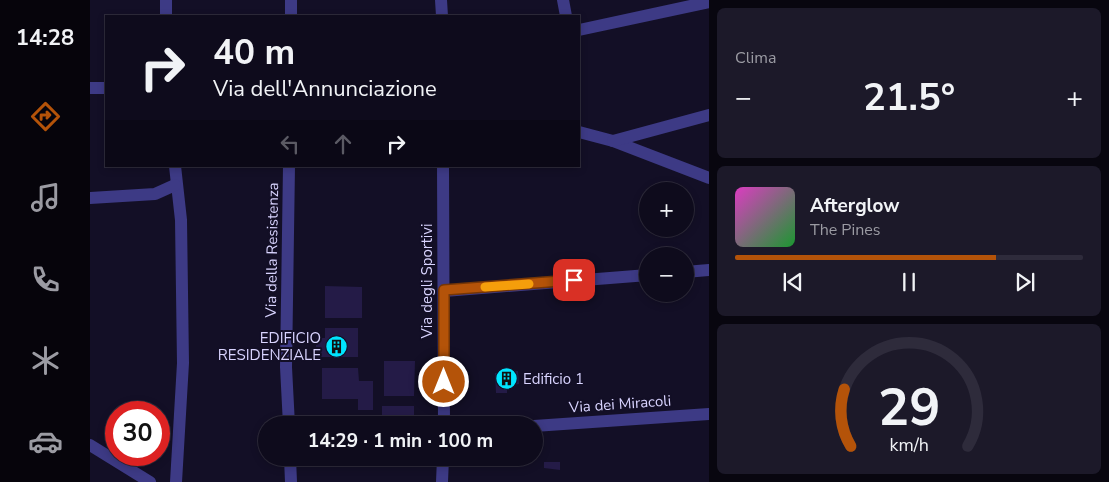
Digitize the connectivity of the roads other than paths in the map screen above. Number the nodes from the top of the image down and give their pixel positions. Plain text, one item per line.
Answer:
1 (166, 0) edge
2 (291, 0) edge
3 (442, 0) edge
4 (563, 0) edge
5 (709, 2) edge
6 (166, 15) edge
7 (291, 15) edge
8 (442, 15) edge
9 (566, 15) edge
10 (580, 30) edge
11 (90, 88) edge
12 (105, 88) edge
13 (709, 114) edge
14 (580, 132) edge
15 (613, 141) junction
16 (174, 167) edge
17 (290, 167) edge
18 (443, 167) edge
19 (709, 178) edge
20 (175, 185) junction
21 (90, 198) edge
22 (709, 270) edge
23 (694, 271) edge
24 (639, 276) edge
25 (444, 290) junction
26 (709, 414) edge
27 (289, 416) edge
28 (444, 416) edge
29 (543, 425) edge
30 (90, 445) edge
31 (290, 466) edge
32 (443, 466) edge
33 (150, 482) edge
34 (176, 482) edge
35 (291, 482) edge
36 (442, 482) edge

1 - 6 street
2 - 7 street
3 - 8 street
4 - 9 street
5 - 10 street
11 - 12 street
13 - 15 street
14 - 15 street
15 - 19 street
16 - 20 street
17 - 27 street, Via della Resistenza
18 - 25 street, Via degli Sportivi
20 - 21 street
20 - 34 street
22 - 23 street
24 - 25 street
25 - 28 street, Via degli Sportivi
26 - 29 street, Via dei Miracoli
30 - 33 street
31 - 35 street
32 - 36 street

